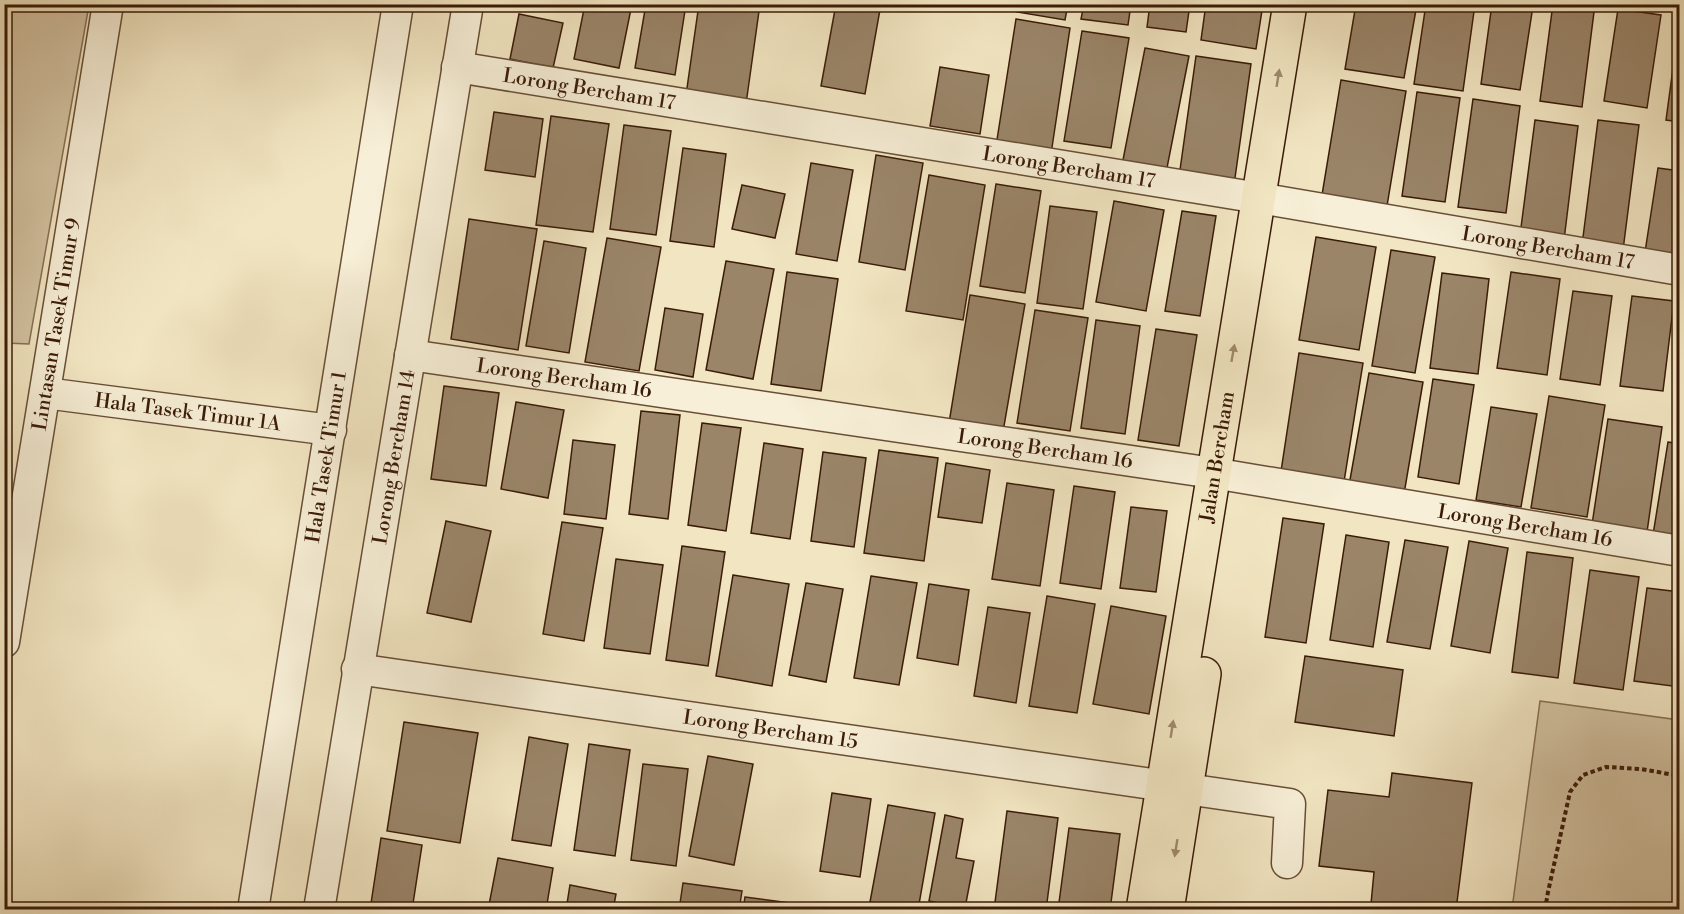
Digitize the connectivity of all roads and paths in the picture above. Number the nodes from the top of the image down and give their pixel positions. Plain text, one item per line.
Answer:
1 (108, 4) edge
2 (398, 4) edge
3 (468, 4) edge
4 (1290, 4) edge
5 (1312, 4) edge
6 (457, 67) junction
7 (1270, 200) junction
8 (1680, 270) edge
9 (410, 355) junction
10 (45, 393) junction
11 (331, 430) junction
12 (1224, 474) junction
13 (1680, 551) edge
14 (4, 642) edge
15 (357, 669) junction
16 (1680, 776) edge
17 (1174, 788) junction
18 (1287, 863) dead end
19 (253, 909) edge
20 (319, 909) edge
21 (1143, 909) edge
22 (1167, 909) edge
23 (1545, 909) edge

1 - 10 street, Lintasan Tasek Timur 9
2 - 11 street, Hala Tasek Timur 1
3 - 6 street, Lorong Bercham 14
7 -> 4 main road, Jalan Bercham
5 - 7 main road, Jalan Bercham
6 - 7 street, Lorong Bercham 17
6 - 9 street, Lorong Bercham 14
7 - 8 street, Lorong Bercham 17
7 - 12 main road, Jalan Bercham
9 - 12 street, Lorong Bercham 16
9 - 15 street, Lorong Bercham 14
10 - 11 street, Hala Tasek Timur 1A
10 - 14 street, Lintasan Tasek Timur 9
11 - 19 street, Hala Tasek Timur 1
12 - 13 street, Lorong Bercham 16
12 - 17 main road, Jalan Bercham
15 - 17 street, Lorong Bercham 15
15 - 20 street, Lorong Bercham 14
16 - 23 path
17 - 18 street, Lorong Bercham 15
17 - 21 main road, Jalan Bercham
17 -> 22 main road, Jalan Bercham

